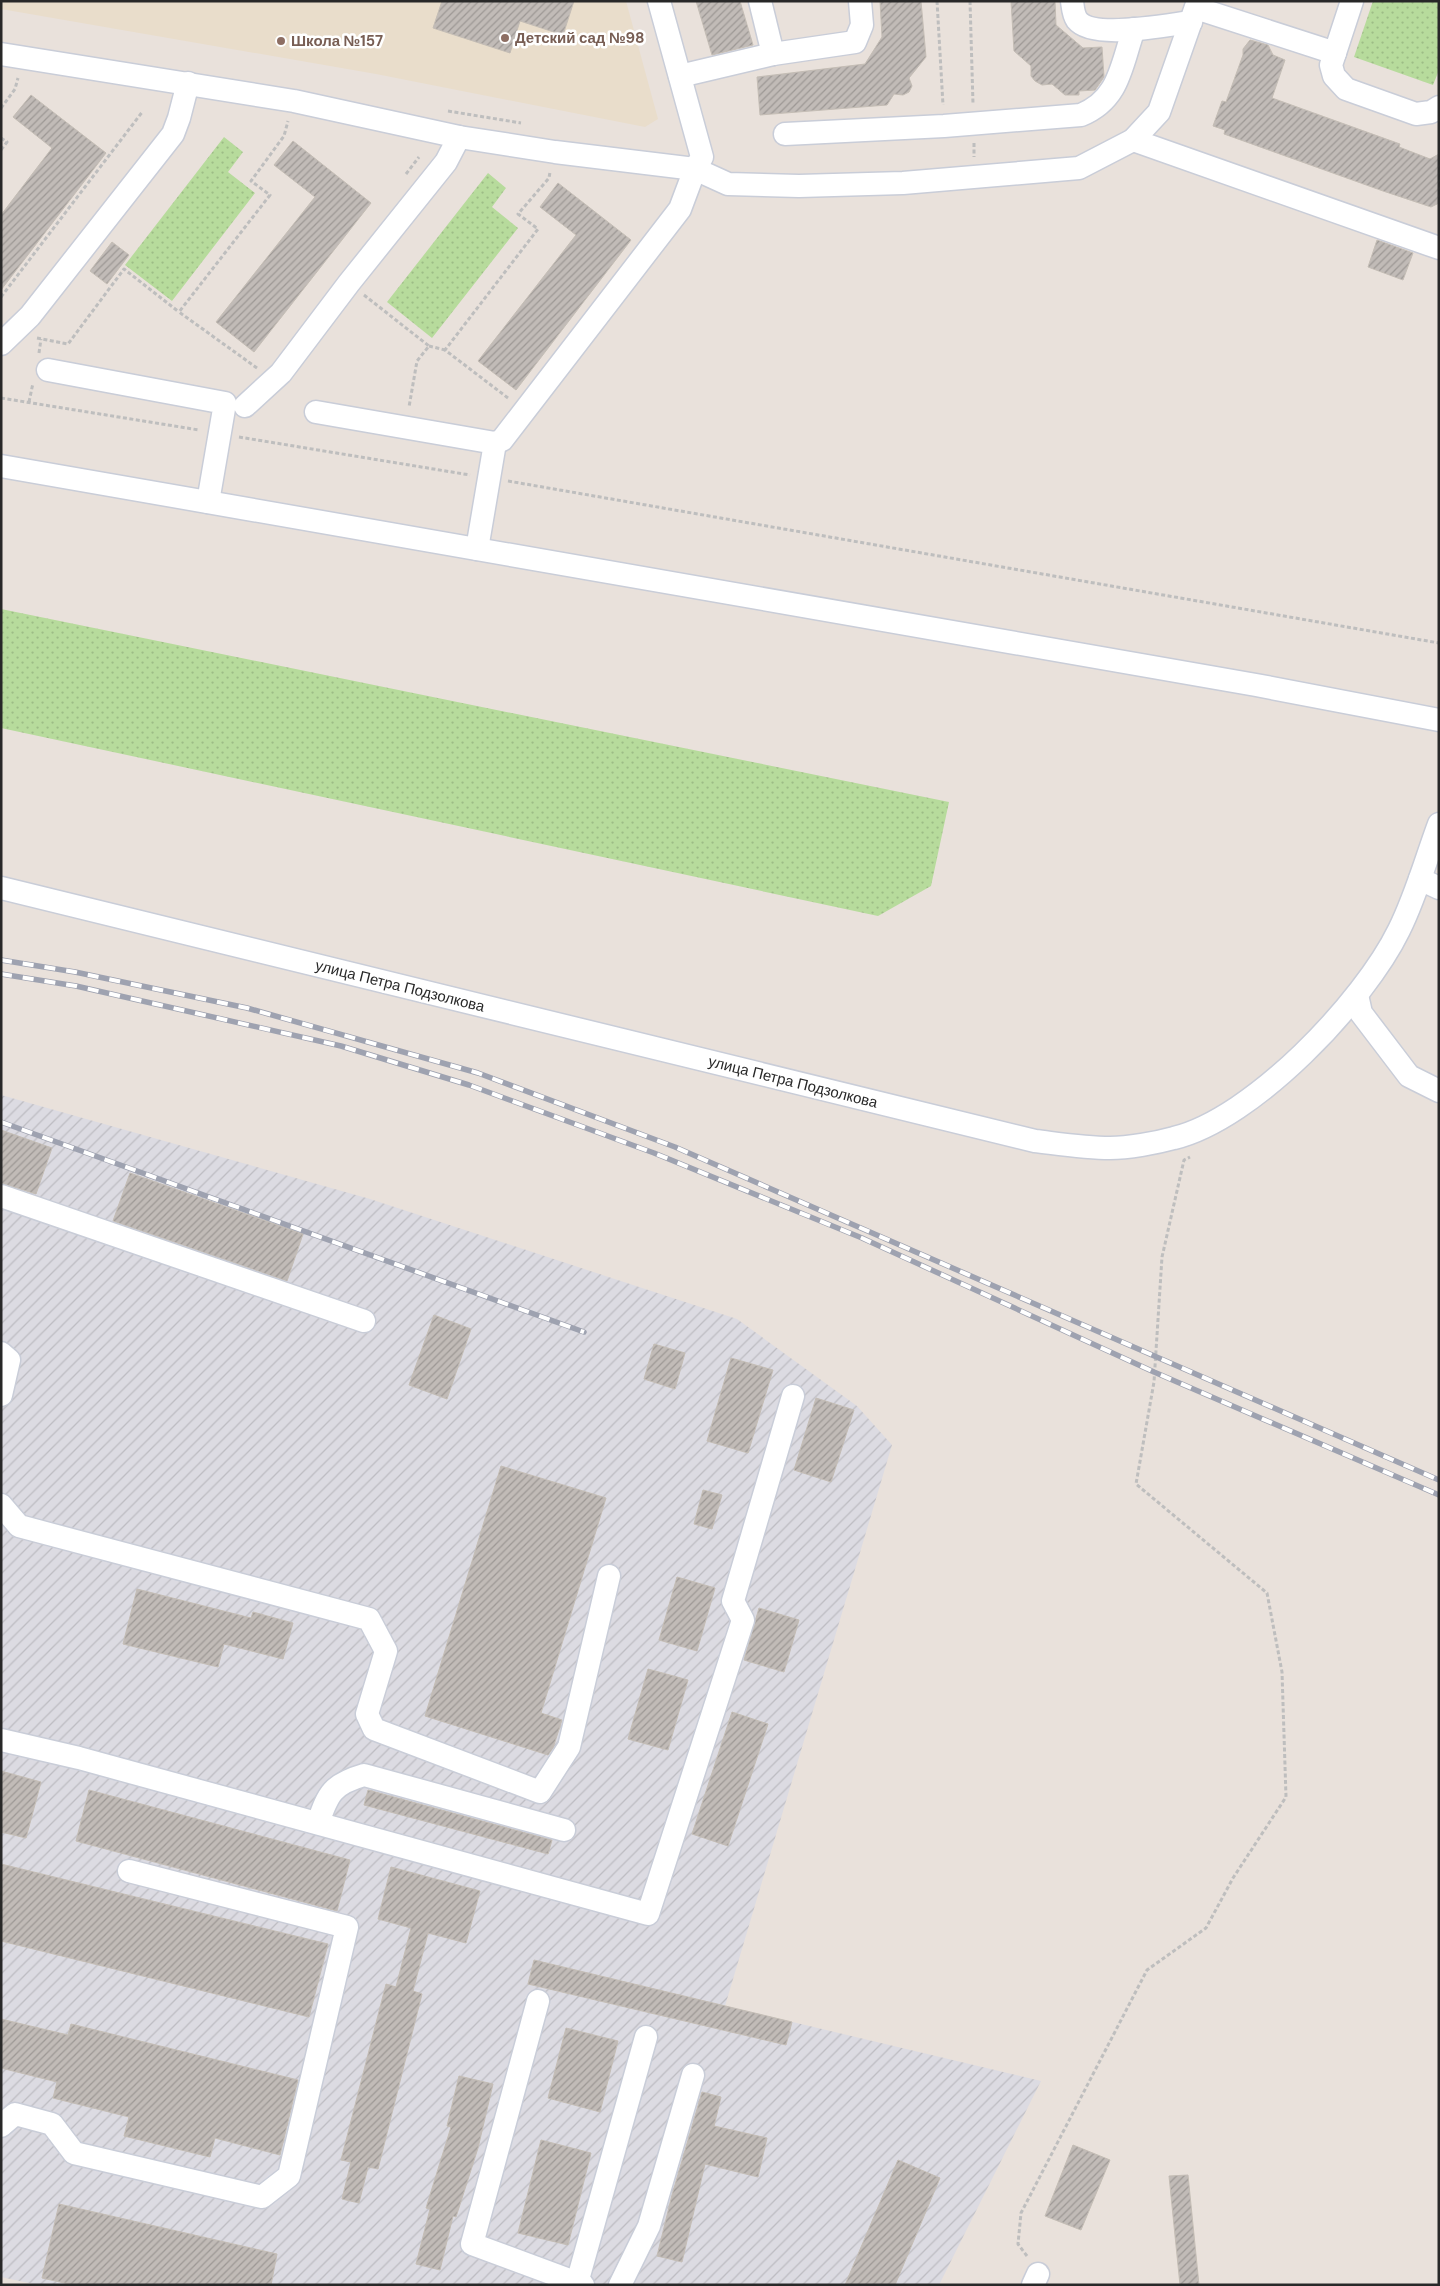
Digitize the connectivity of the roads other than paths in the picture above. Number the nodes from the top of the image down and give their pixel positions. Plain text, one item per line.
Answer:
1 (659, 1) edge
2 (760, 1) edge
3 (860, 1) edge
4 (1072, 1) edge
5 (1352, 1) edge
6 (1195, 10) edge
7 (1134, 29) junction
8 (1335, 53) junction
9 (1, 54) edge
10 (773, 54) junction
11 (680, 76) junction
12 (188, 83) junction
13 (1439, 107) edge
14 (785, 134) dead end
15 (459, 137) junction
16 (1133, 140) junction
17 (695, 170) junction
18 (1439, 248) edge
19 (7, 339) edge
20 (48, 370) dead end
21 (242, 406) junction
22 (316, 412) dead end
23 (495, 443) junction
24 (1, 466) edge
25 (208, 502) junction
26 (477, 549) junction
27 (1439, 720) edge
28 (1439, 824) edge
29 (1429, 883) edge
30 (1, 888) edge
31 (1358, 995) junction
32 (1439, 1091) edge
33 (1, 1196) edge
34 (364, 1321) dead end
35 (1, 1353) edge
36 (1, 1395) edge
37 (794, 1396) dead end
38 (1, 1505) edge
39 (609, 1576) dead end
40 (1, 1740) edge
41 (318, 1823) junction
42 (564, 1830) dead end
43 (129, 1871) dead end
44 (538, 2001) dead end
45 (646, 2037) dead end
46 (693, 2075) dead end
47 (1, 2126) edge
48 (580, 2284) edge
49 (620, 2285) edge

1 - 11 street
2 - 10 street
3 - 10 street
4 - 7 street
5 - 8 street
6 - 7 street
6 - 8 street
6 - 16 street
7 - 14 street
8 - 13 street
9 - 12 street
10 - 11 street
11 - 17 street
12 - 15 street
12 - 19 street
15 - 17 street
15 - 21 street
16 - 17 street
16 - 18 street
17 - 23 street
20 - 21 street
21 - 25 street
22 - 23 street
23 - 26 street
24 - 25 street
25 - 26 street
26 - 27 street
28 - 29 street, улица Петра Подзолкова
29 - 31 street, улица Петра Подзолкова
30 - 31 street, улица Петра Подзолкова
31 - 32 street
33 - 34 street
35 - 36 street
37 - 41 street
38 - 39 street
40 - 41 street
41 - 42 street
43 - 47 street
44 - 48 street
45 - 48 street
46 - 49 street

